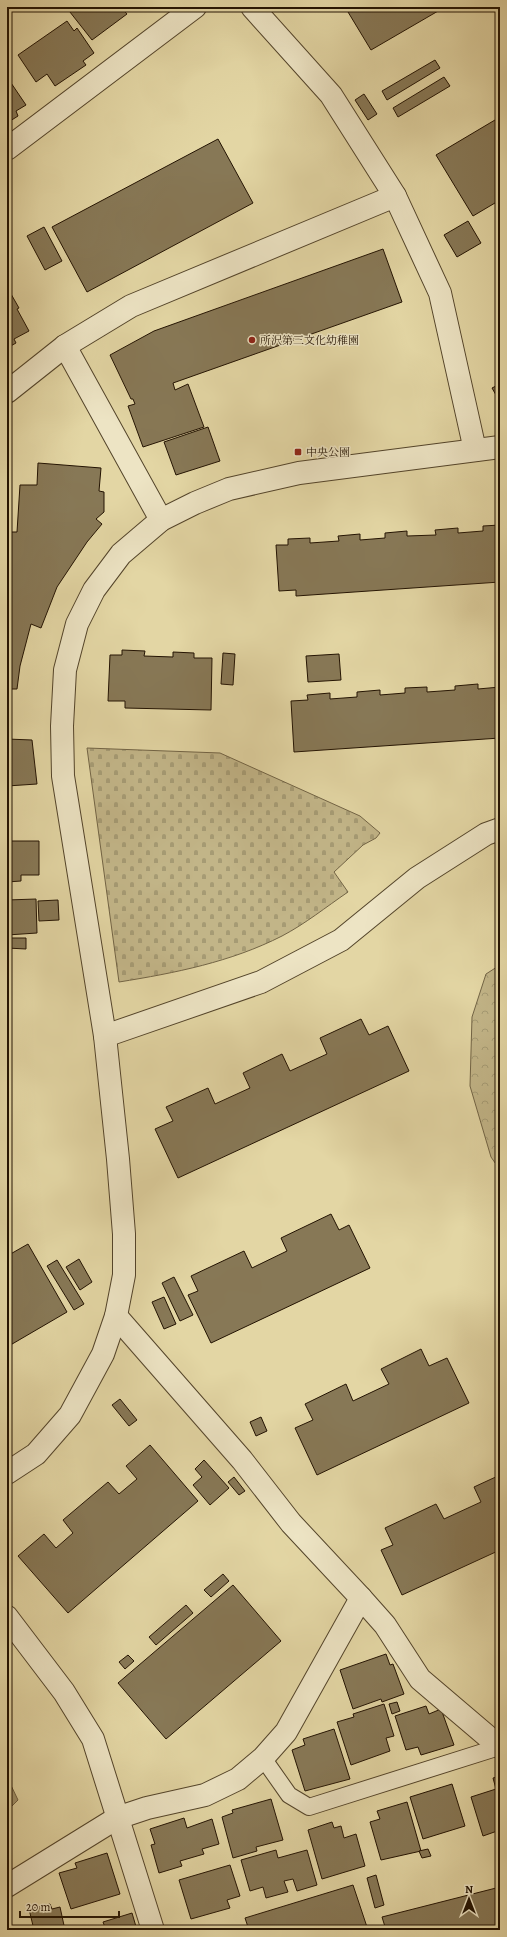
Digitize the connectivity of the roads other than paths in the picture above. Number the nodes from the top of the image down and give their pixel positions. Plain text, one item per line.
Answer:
1 (195, 7) edge
2 (252, 7) edge
3 (7, 149) edge
4 (395, 196) junction
5 (65, 346) junction
6 (7, 392) edge
7 (500, 447) edge
8 (475, 450) junction
9 (161, 520) junction
10 (500, 829) edge
11 (105, 1036) junction
12 (116, 1316) junction
13 (7, 1473) edge
14 (361, 1598) junction
15 (7, 1617) edge
16 (500, 1747) edge
17 (262, 1758) junction
18 (117, 1818) junction
19 (7, 1886) edge
20 (153, 1930) edge

1 - 3 street
2 - 4 street
4 - 5 street
4 - 8 street
5 - 6 street
5 - 9 street
7 - 8 street
8 - 9 street
9 - 11 street
10 - 11 street
11 - 12 street
12 - 13 street
12 - 14 street
14 - 16 street
14 - 17 street
15 - 18 street
16 - 17 lane
17 - 18 street
18 - 19 street
18 - 20 street

